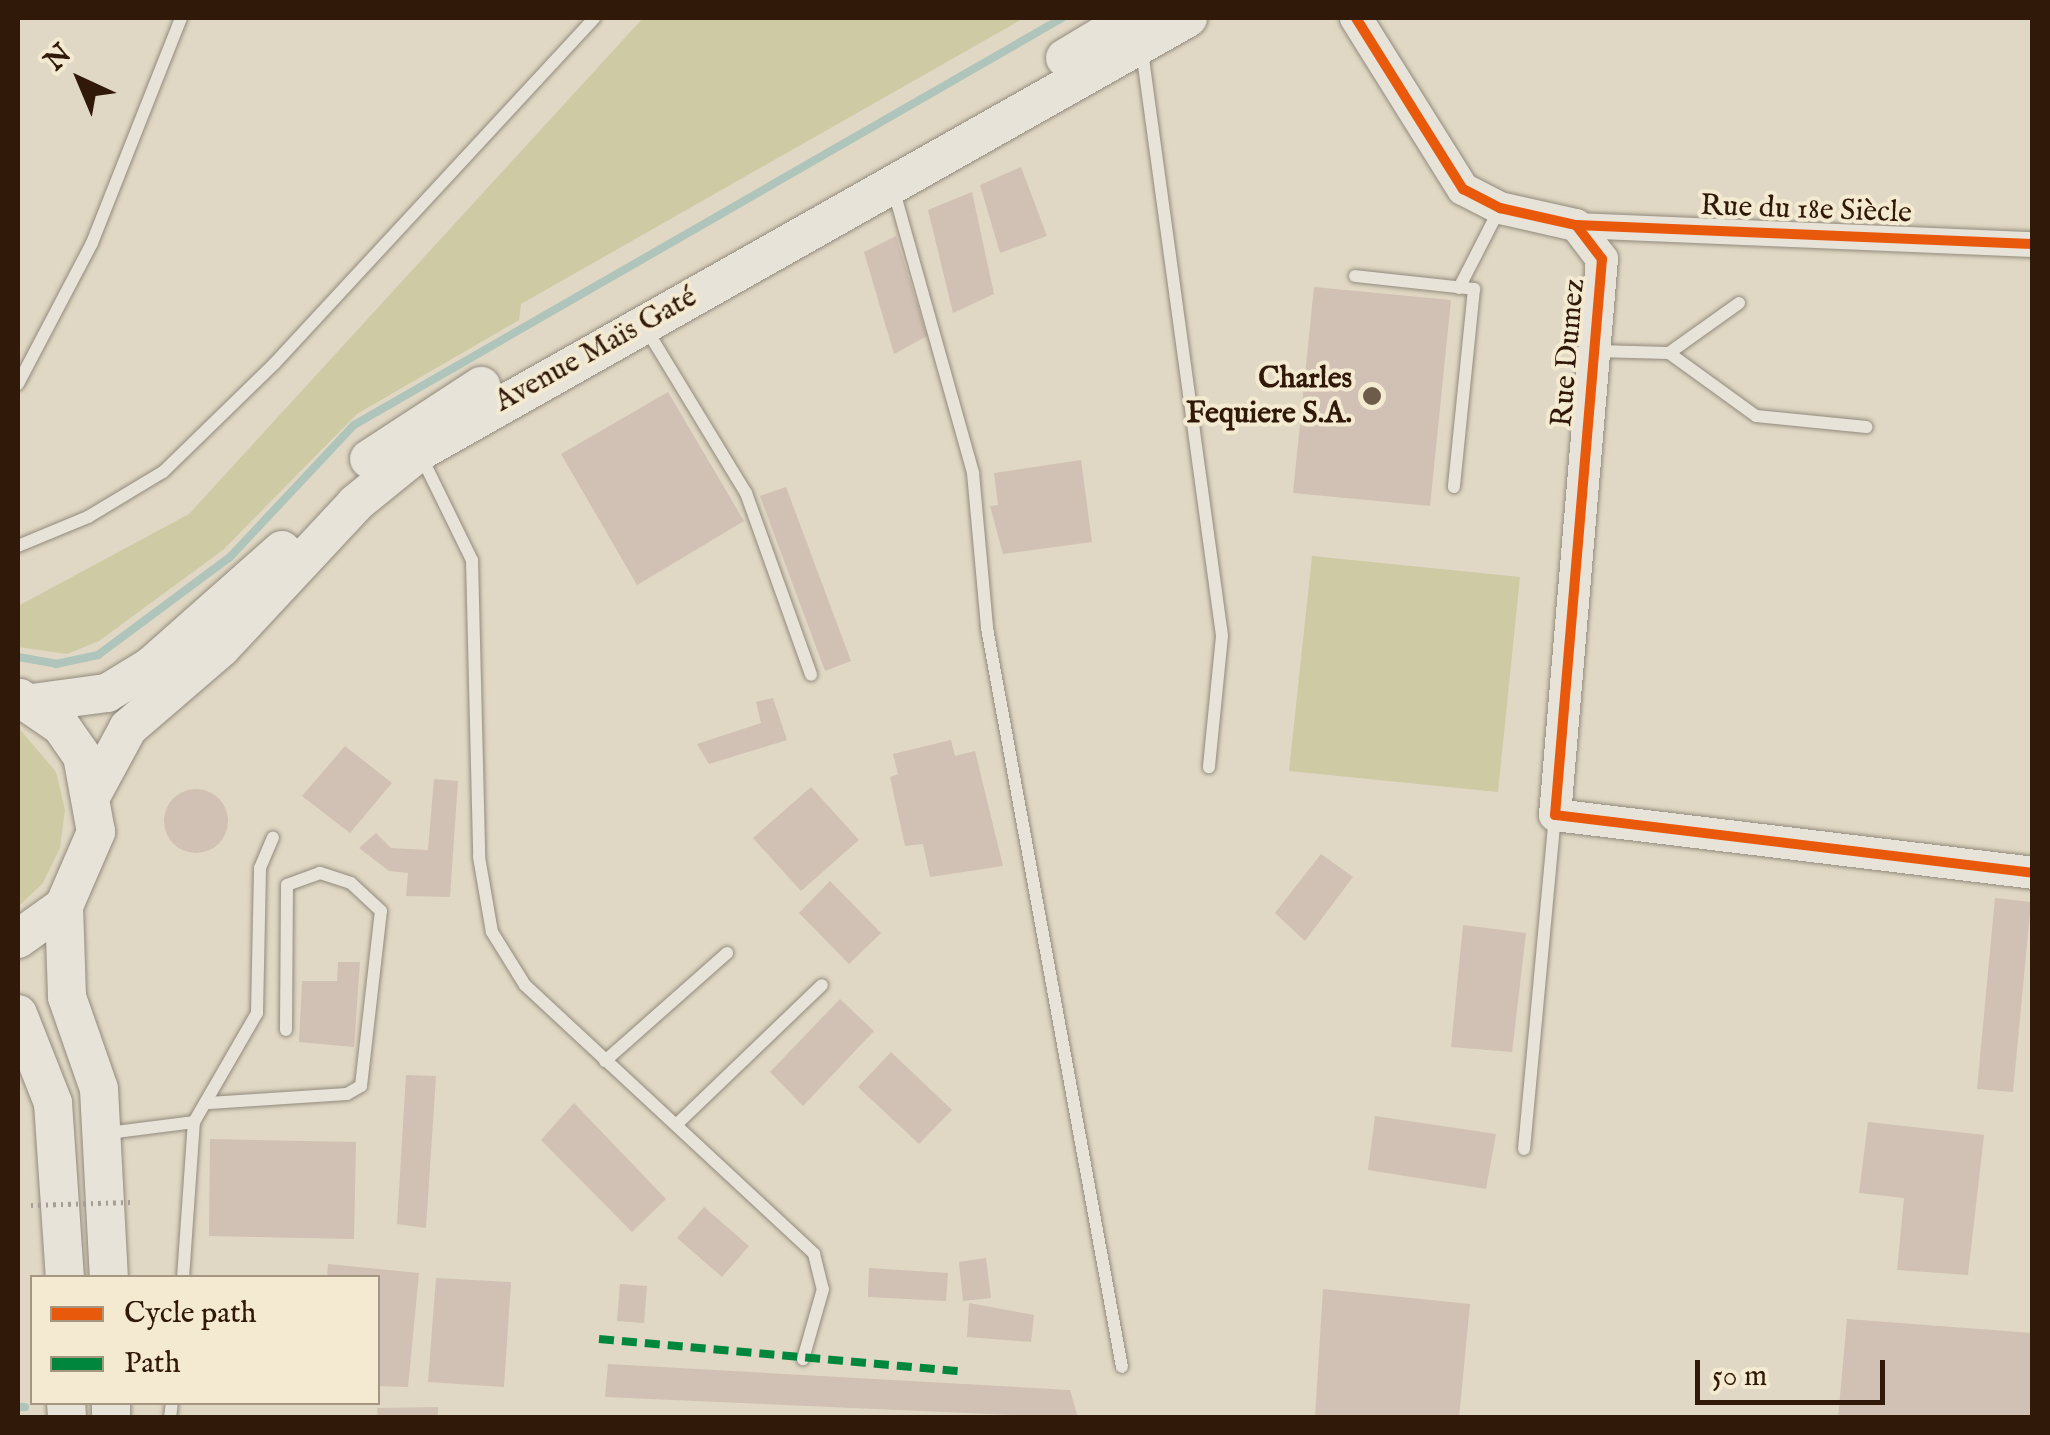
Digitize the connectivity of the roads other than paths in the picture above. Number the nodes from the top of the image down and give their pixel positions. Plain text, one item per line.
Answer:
1 (181, 18) edge
2 (594, 18) edge
3 (1188, 18) edge
4 (1356, 18) edge
5 (1133, 24) edge
6 (892, 184) junction
7 (1500, 208) junction
8 (1576, 225) junction
9 (2032, 244) edge
10 (1355, 276) dead end
11 (1460, 288) junction
12 (1739, 303) dead end
13 (643, 323) junction
14 (1594, 351) junction
15 (1669, 353) junction
16 (18, 384) edge
17 (1866, 427) dead end
18 (418, 452) junction
19 (1454, 486) dead end
20 (18, 546) edge
21 (811, 675) dead end
22 (25, 700) edge
23 (1209, 768) dead end
24 (94, 790) junction
25 (1555, 815) junction
26 (273, 838) dead end
27 (2032, 874) edge
28 (64, 906) junction
29 (18, 939) edge
30 (727, 953) dead end
31 (822, 985) dead end
32 (18, 1014) edge
33 (286, 1030) dead end
34 (605, 1061) junction
35 (209, 1103) junction
36 (194, 1122) junction
37 (676, 1126) junction
38 (102, 1134) junction
39 (1524, 1149) dead end
40 (65, 1275) edge
41 (109, 1275) edge
42 (183, 1275) edge
43 (803, 1359) dead end
44 (1122, 1367) dead end

1 - 16 lane
2 - 20 lane
3 - 5 main road, Avenue Maïs Gaté
4 - 7 street
5 - 6 main road, Avenue Maïs Gaté
5 - 22 main road, Avenue Maïs Gaté
5 - 23 lane
6 - 13 main road, Avenue Maïs Gaté
6 - 44 lane
7 - 8 street
7 - 11 lane
8 - 9 street, Rue du 18e Siècle
8 - 14 street, Rue Dumez
10 - 11 lane
11 - 19 lane
12 - 15 lane
13 - 18 main road, Avenue Maïs Gaté
13 - 21 lane
14 - 15 lane
14 - 25 street, Rue Dumez
15 - 17 lane
18 - 24 main road, Avenue Maïs Gaté
18 - 34 lane
22 - 24 main road
24 - 28 main road
25 - 27 street
25 - 39 lane
26 - 35 lane
28 - 29 main road
28 - 38 main road
30 - 34 lane
31 - 37 lane
32 - 40 main road
33 - 35 lane
34 - 37 lane
35 - 36 lane
36 - 38 lane
36 - 42 lane
37 - 43 lane
38 - 41 main road

